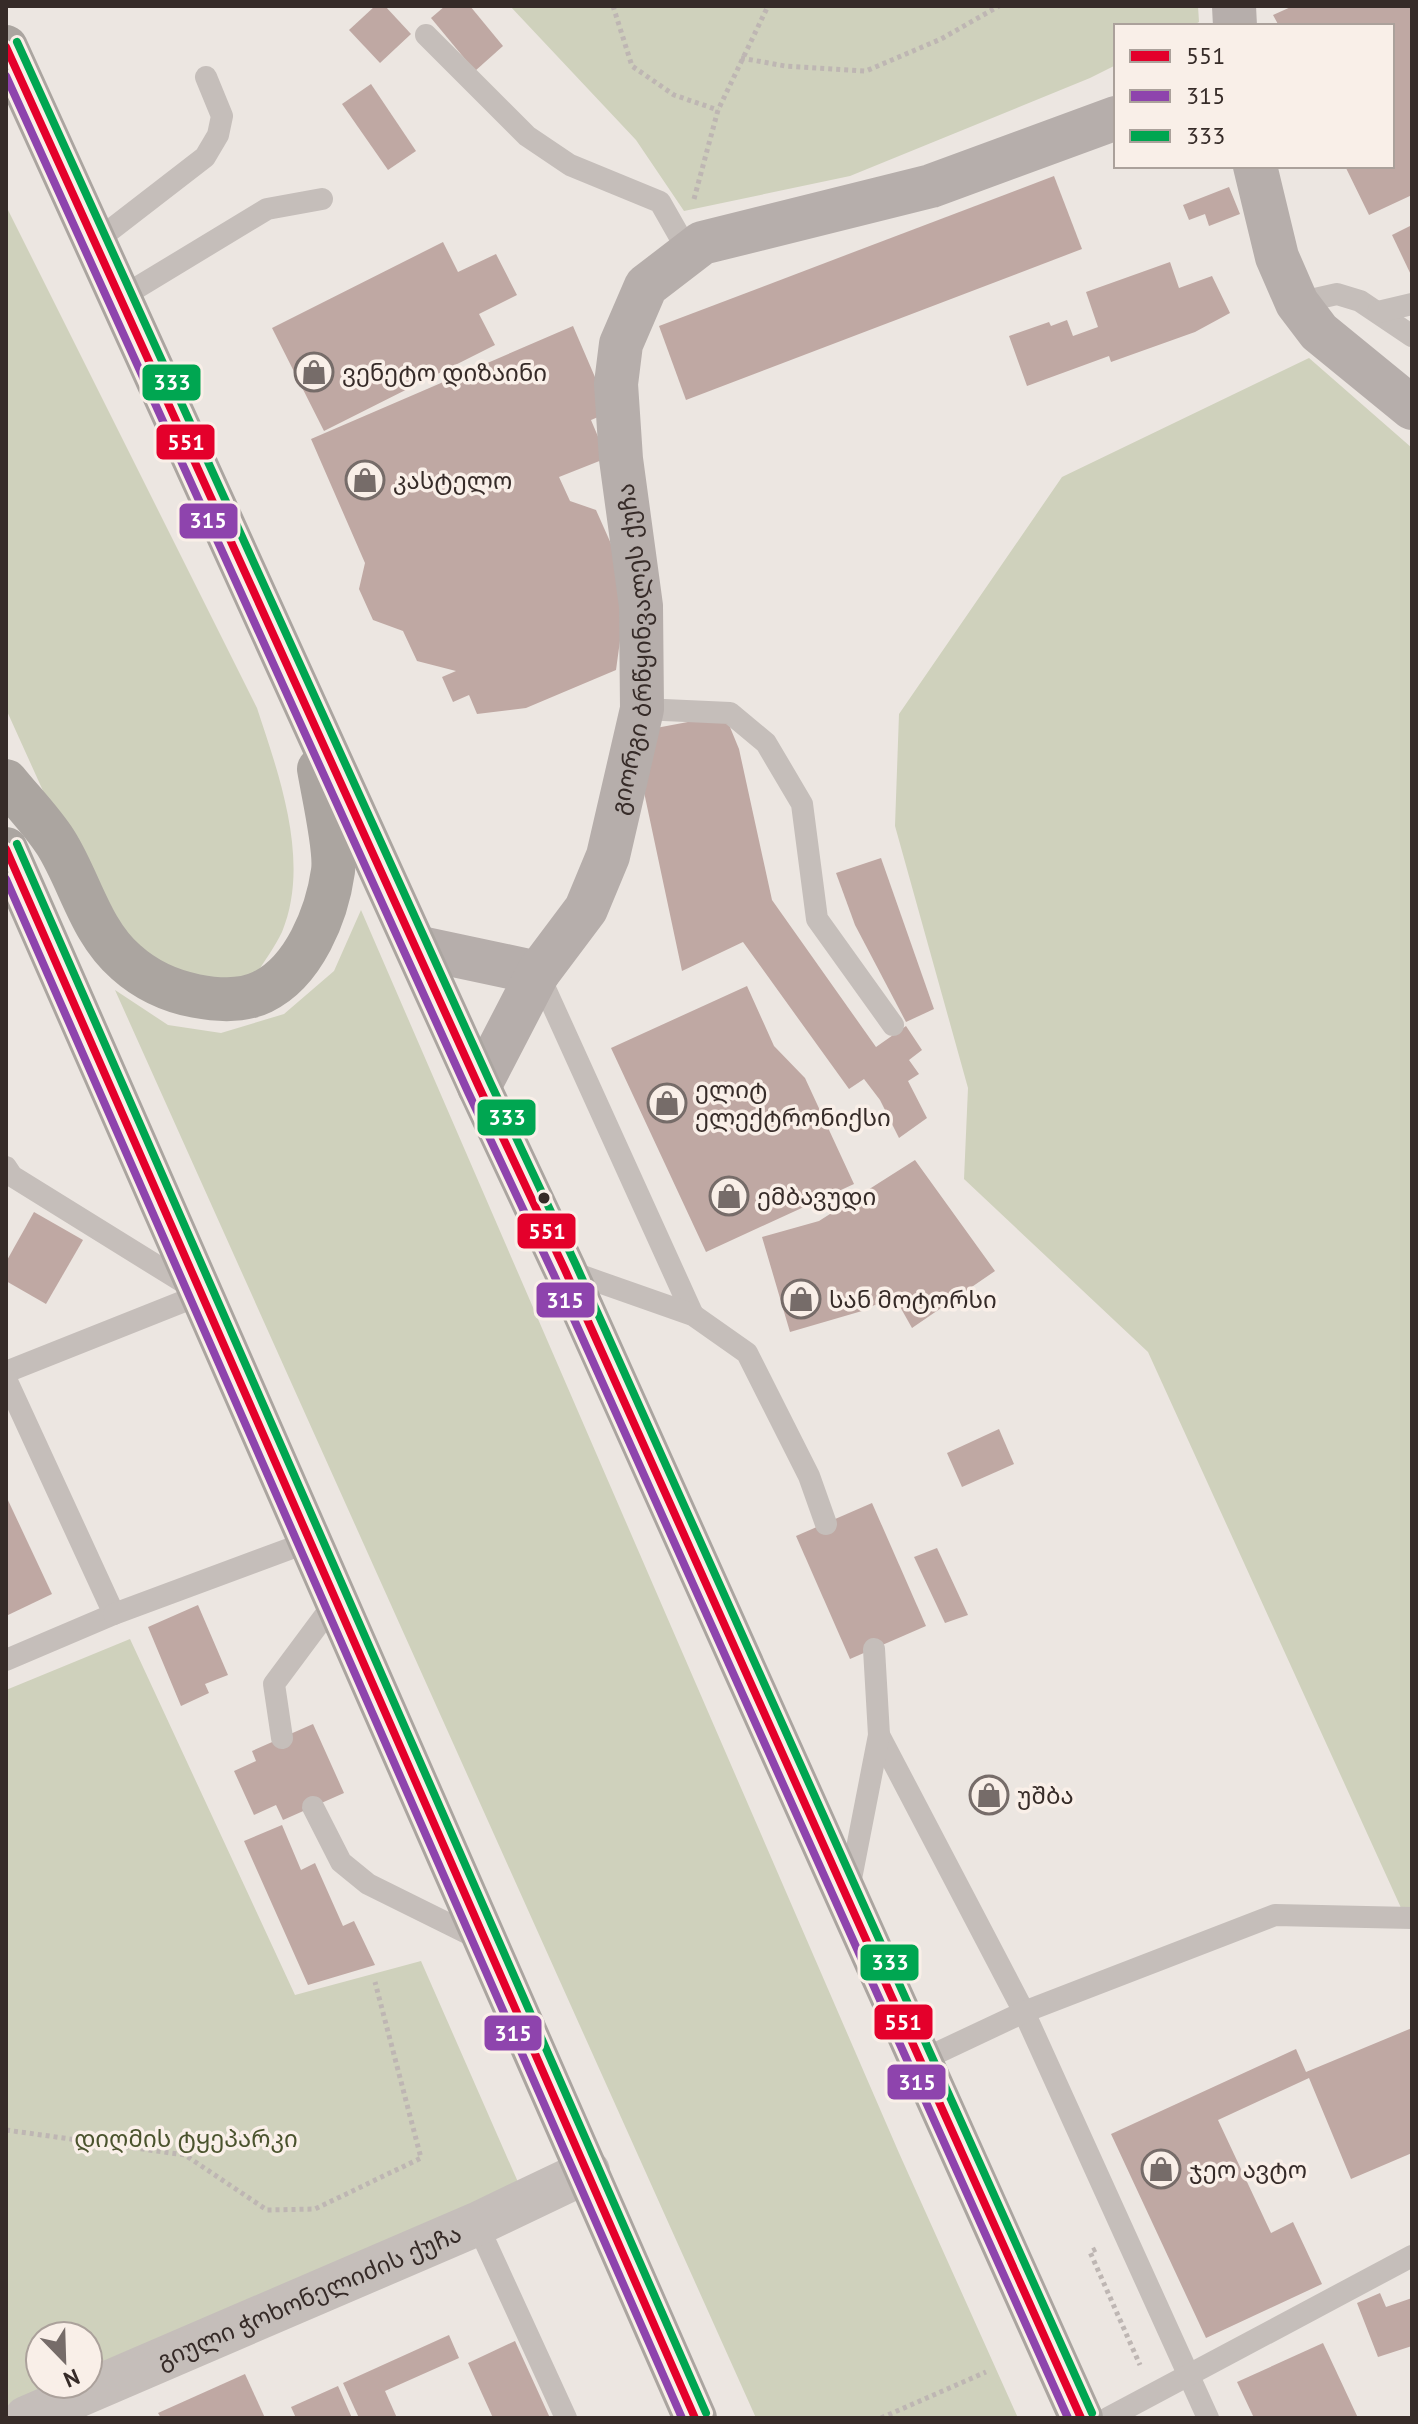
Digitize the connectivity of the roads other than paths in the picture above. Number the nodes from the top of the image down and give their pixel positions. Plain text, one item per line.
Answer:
1 (426, 35) dead end
2 (6, 47) edge
3 (206, 77) dead end
4 (1114, 119) edge
5 (1255, 168) edge
6 (322, 199) dead end
7 (95, 242) junction
8 (689, 253) junction
9 (120, 298) junction
10 (1297, 303) junction
11 (1412, 304) edge
12 (1378, 312) junction
13 (1412, 336) edge
14 (1412, 408) edge
15 (642, 709) junction
16 (311, 718) junction
17 (6, 781) edge
18 (6, 849) edge
19 (416, 947) junction
20 (538, 973) junction
21 (893, 1025) dead end
22 (479, 1087) junction
23 (6, 1167) edge
24 (565, 1270) junction
25 (202, 1294) junction
26 (693, 1315) junction
27 (6, 1372) edge
28 (6, 1379) edge
29 (826, 1524) dead end
30 (308, 1542) junction
31 (335, 1602) junction
32 (114, 1614) junction
33 (874, 1649) dead end
34 (6, 1660) edge
35 (879, 1735) junction
36 (282, 1738) dead end
37 (313, 1807) dead end
38 (847, 1898) junction
39 (1412, 1918) edge
40 (488, 1944) junction
41 (1024, 2012) junction
42 (920, 2061) junction
43 (588, 2171) junction
44 (477, 2224) junction
45 (1412, 2256) edge
46 (1188, 2375) junction
47 (26, 2418) edge
48 (566, 2418) edge
49 (695, 2418) edge
50 (1081, 2418) edge
51 (1108, 2418) edge
52 (1208, 2418) edge

1 - 8 lane
2 - 7 highway
3 - 7 lane
4 - 8 street, გიორგი ბრწყინვალეს ქუჩა
5 - 10 street
6 - 9 lane
7 - 9 highway
8 - 15 street, გიორგი ბრწყინვალეს ქუჩა
9 - 16 highway
10 - 12 lane
10 - 14 street
11 - 12 lane
12 - 13 lane
15 - 20 street, გიორგი ბრწყინვალეს ქუჩა
15 - 21 lane
16 - 17 highway
16 - 19 highway
18 - 25 highway
19 - 20 street
19 - 22 highway
20 - 22 street, გიორგი ბრწყინვალეს ქუჩა
20 - 26 lane
22 - 24 highway
23 - 25 lane
24 - 26 lane
24 - 38 highway
25 - 27 lane
25 - 30 highway
26 - 29 lane
28 - 32 lane
30 - 31 highway
30 - 32 lane
31 - 36 lane
31 - 40 highway
32 - 34 lane
33 - 35 lane
35 - 38 lane
35 - 41 lane
37 - 40 lane
38 - 42 highway
39 - 41 lane
40 - 43 highway
41 - 42 lane
41 - 46 lane
42 - 50 highway
43 - 44 street, გიული ჭოხონელიძის ქუჩა
43 - 49 highway
44 - 47 street, გიული ჭოხონელიძის ქუჩა
44 - 48 lane
45 - 46 lane
46 - 51 lane
46 - 52 lane

